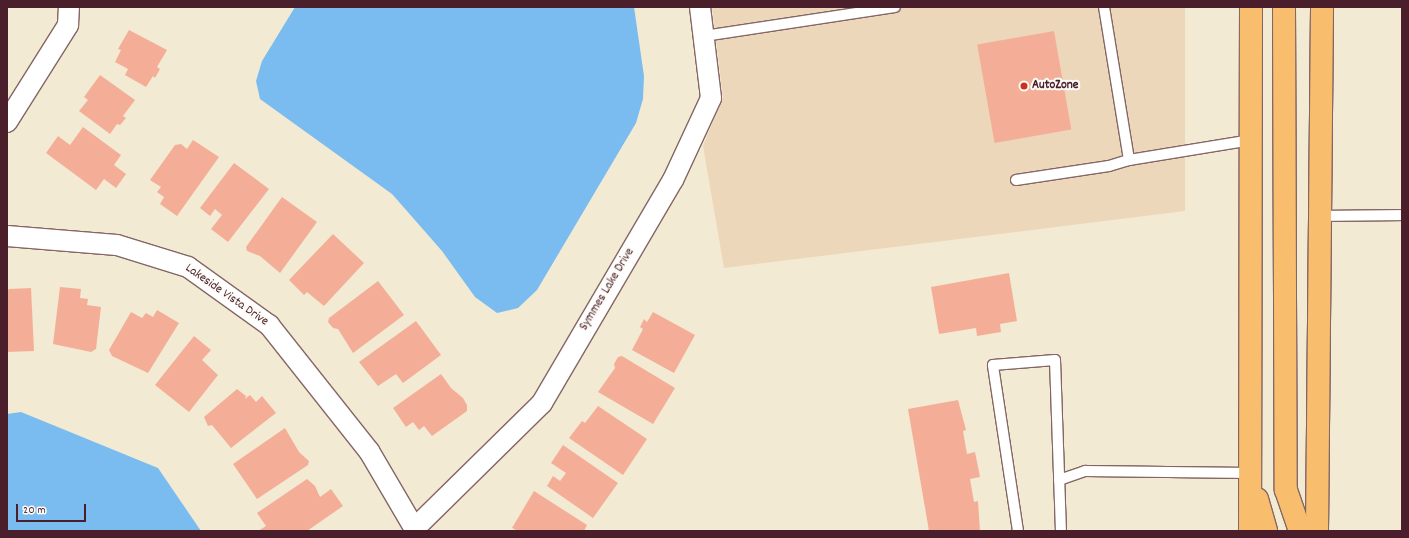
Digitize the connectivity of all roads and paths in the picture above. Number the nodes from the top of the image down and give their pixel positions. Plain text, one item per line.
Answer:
1 (69, 7) edge
2 (700, 7) edge
3 (895, 7) edge
4 (1104, 7) edge
5 (1251, 7) edge
6 (1284, 7) edge
7 (1322, 7) edge
8 (704, 36) junction
9 (7, 122) edge
10 (1251, 140) junction
11 (1129, 160) junction
12 (1016, 180) dead end
13 (1402, 215) edge
14 (1321, 216) junction
15 (7, 236) edge
16 (1250, 473) junction
17 (1059, 480) junction
18 (415, 530) edge
19 (1018, 531) edge
20 (1061, 531) edge
21 (1250, 531) edge
22 (1266, 531) edge
23 (1300, 531) edge
24 (1317, 531) edge

1 - 9 street
2 - 8 street, Symmes Lake Drive
3 - 8 lane
4 - 11 lane
5 - 10 main road
6 - 23 main road
7 - 14 main road
8 - 18 street, Symmes Lake Drive
10 - 11 lane
10 - 16 main road
11 - 12 lane
13 - 14 lane
14 - 24 main road
15 - 18 street, Lakeside Vista Drive
16 - 17 lane
16 - 21 main road
16 - 22 main road
17 - 19 lane
17 - 20 lane

